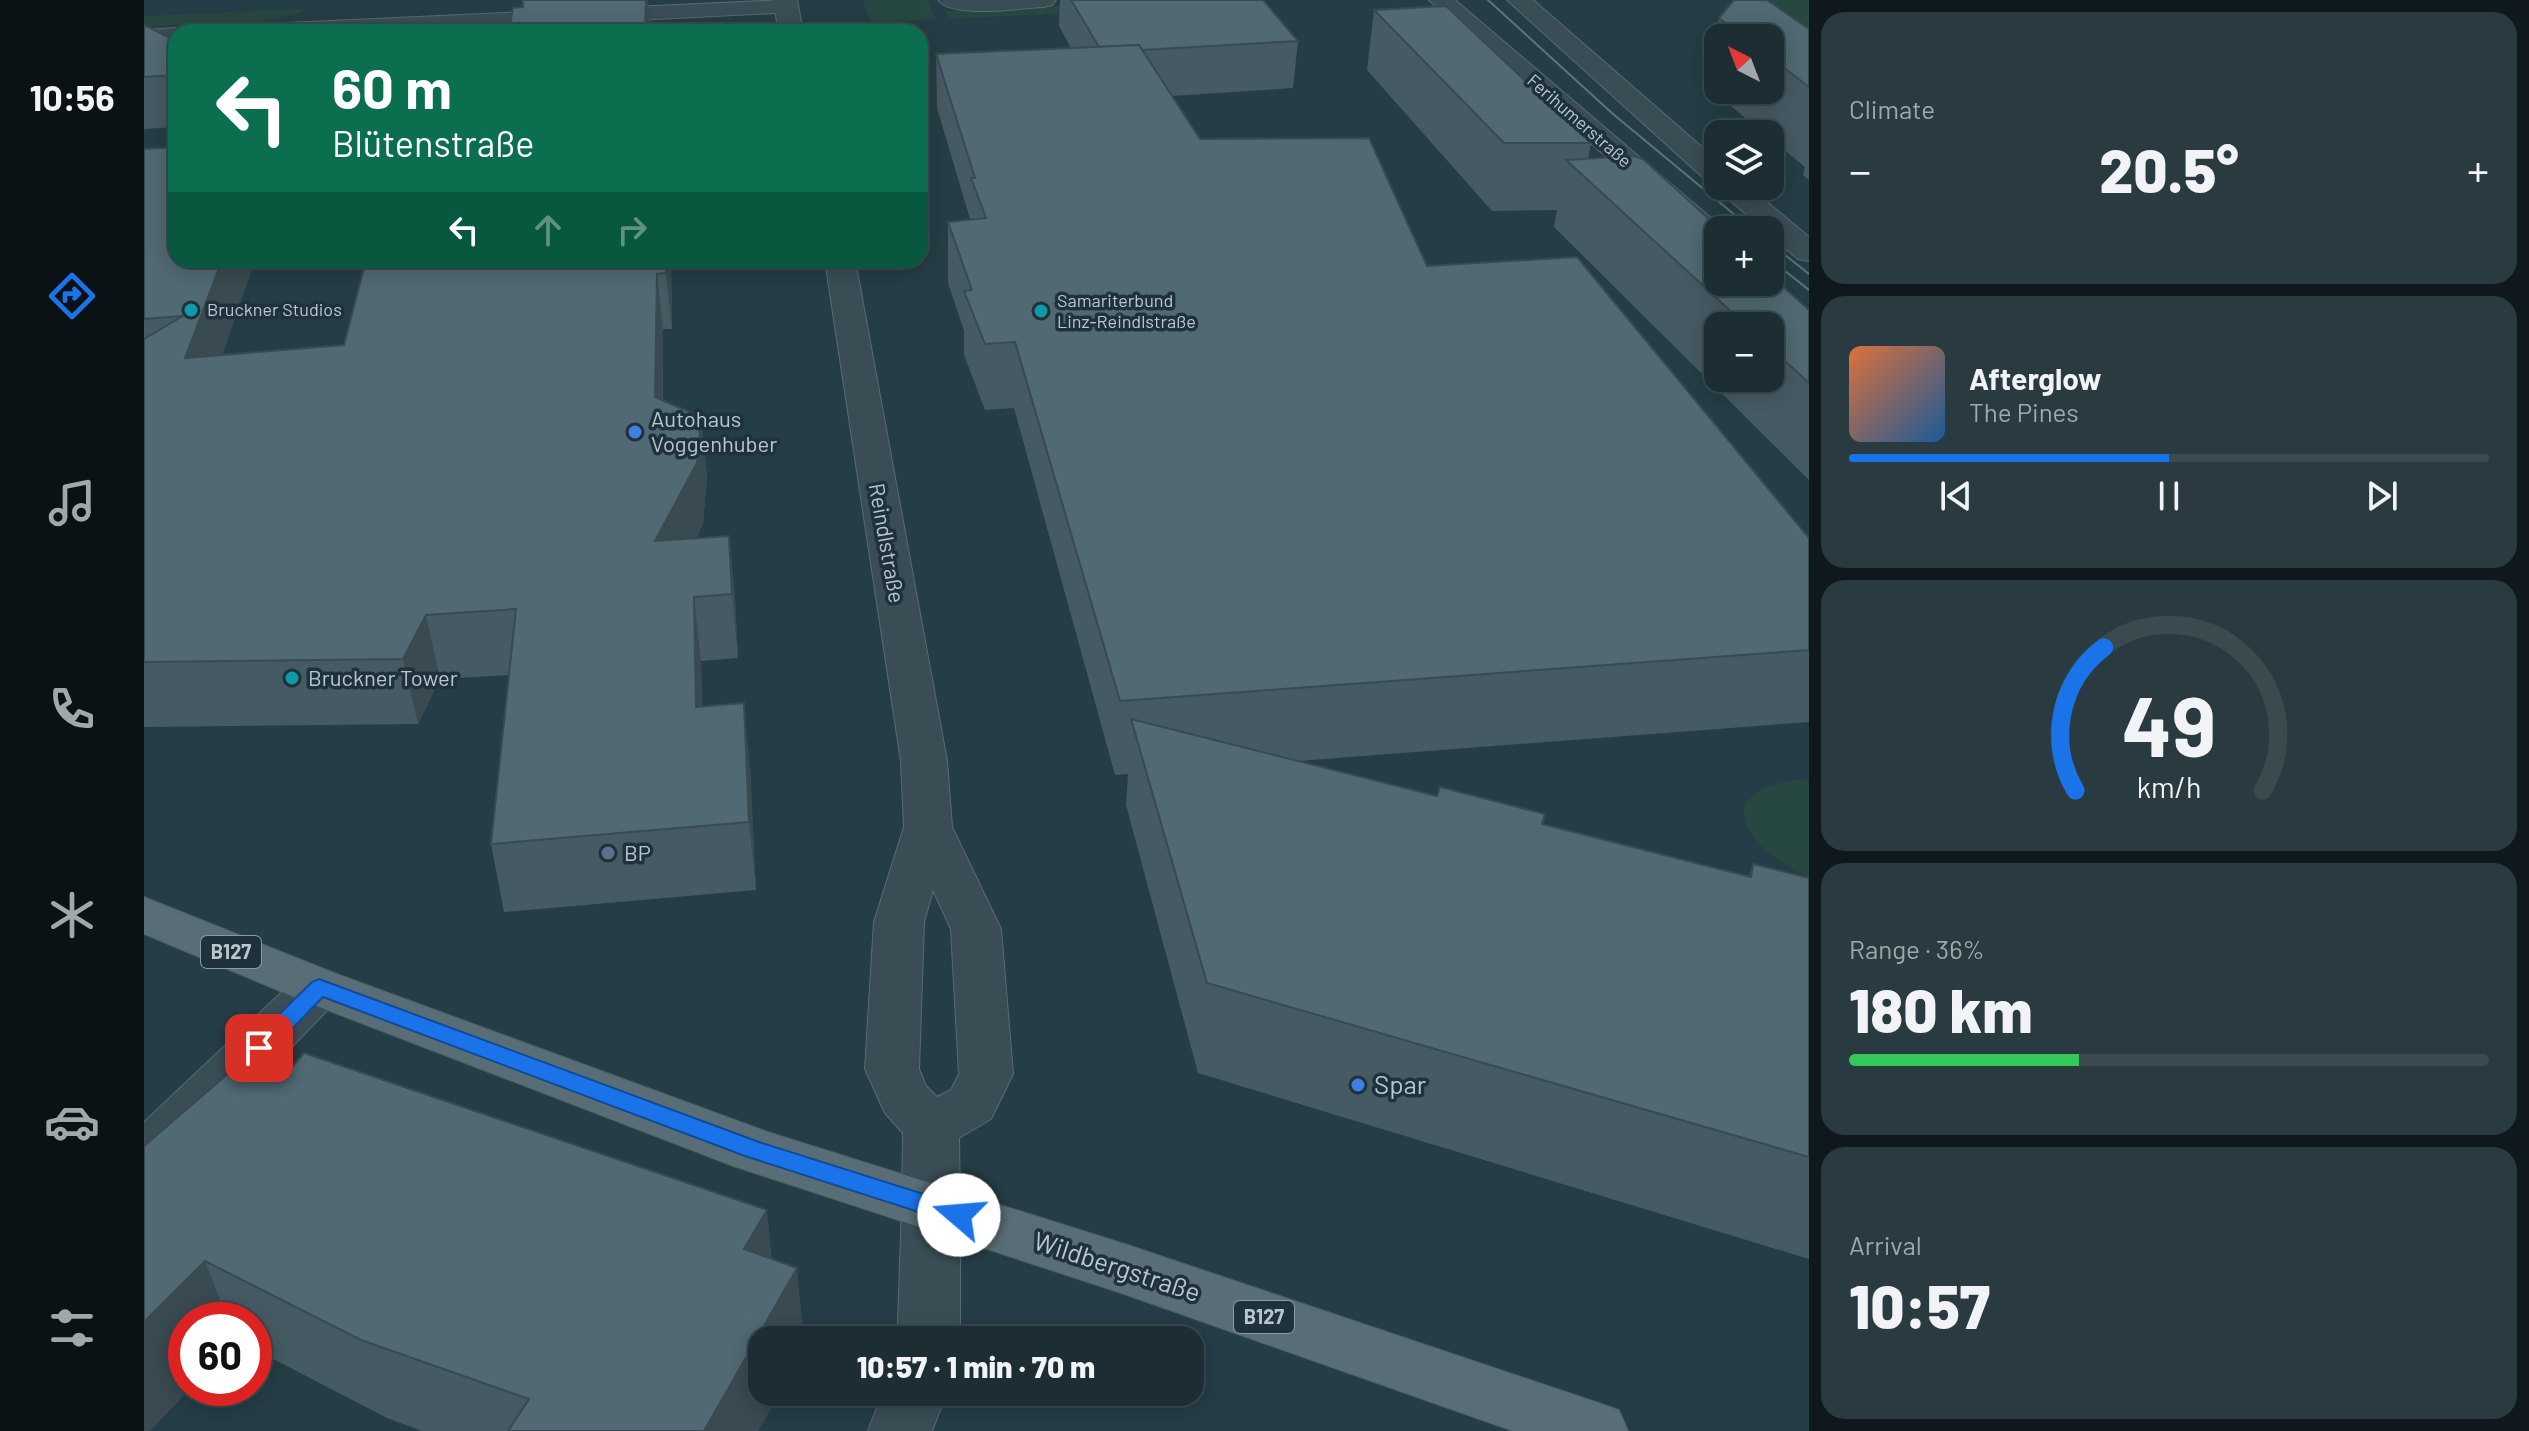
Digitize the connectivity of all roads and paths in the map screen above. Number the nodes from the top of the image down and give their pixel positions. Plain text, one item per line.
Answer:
1 (950, 0) edge
2 (1044, 0) edge
3 (1441, 0) edge
4 (1519, 0) edge
5 (329, 3) dead end
6 (785, 4) edge
7 (323, 24) edge
8 (399, 24) edge
9 (789, 24) edge
10 (168, 36) edge
11 (144, 37) edge
12 (1704, 164) edge
13 (1747, 200) edge
14 (1704, 228) edge
15 (1809, 252) edge
16 (841, 268) edge
17 (928, 827) junction
18 (144, 914) edge
19 (319, 987) junction
20 (931, 1127) junction
21 (144, 1156) edge
22 (931, 1206) junction
23 (928, 1326) edge
24 (910, 1406) edge
25 (900, 1431) edge
26 (1596, 1431) edge

1 - 2 street
3 - 14 street, Ferihumerstraße
4 - 12 street
5 - 7 street
6 - 8 street
6 - 9 street
10 - 11 street
13 - 15 street
16 - 17 street, Reindlstraße
17 - 20 street, Reindlstraße
17 - 20 street, Reindlstraße
18 - 19 main road, Wildbergstraße / B127
19 - 21 street
19 - 22 main road, Wildbergstraße / B127
20 - 22 street
22 - 23 street
22 - 26 main road, Wildbergstraße / B127
24 - 25 street

